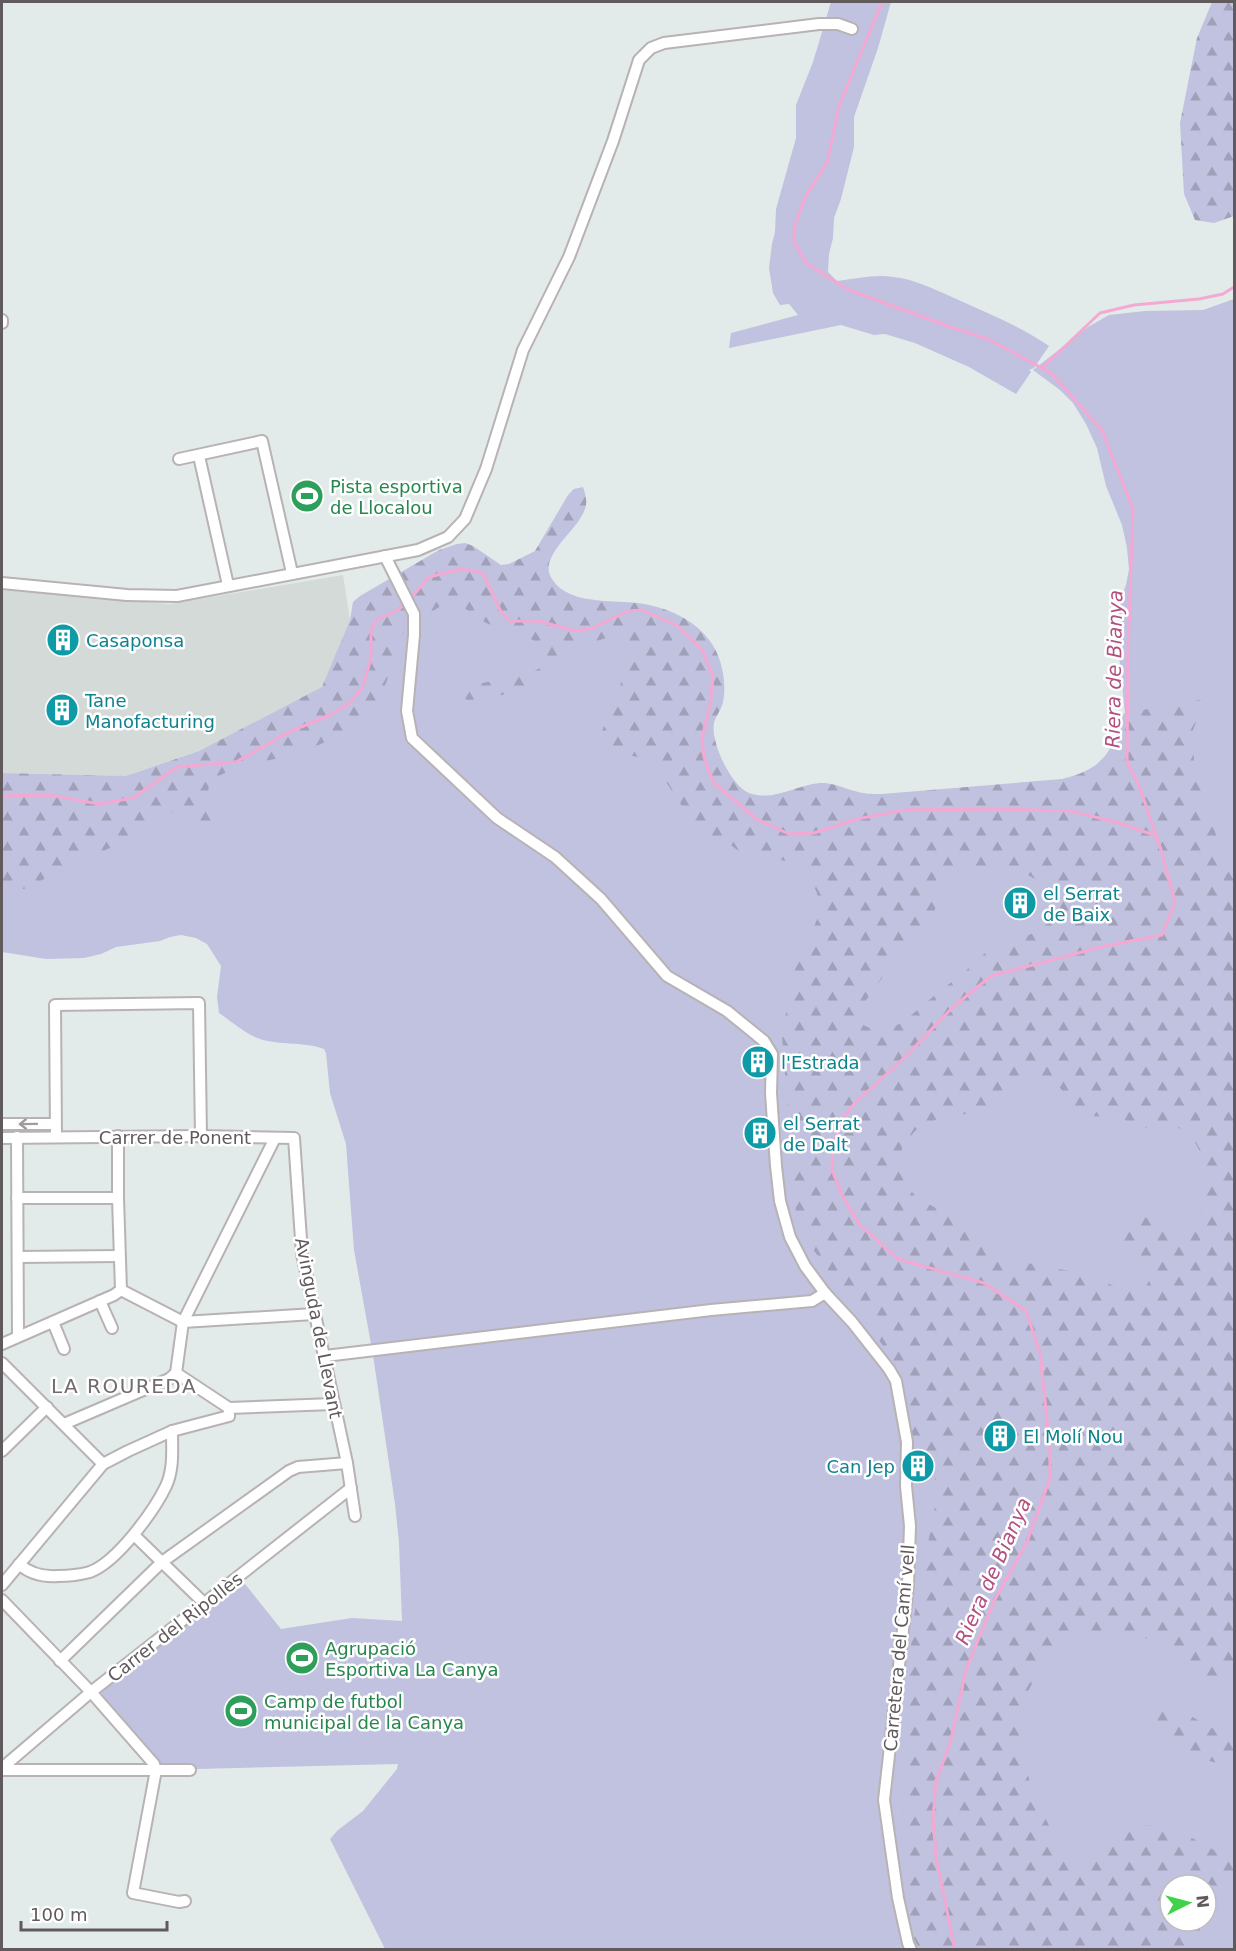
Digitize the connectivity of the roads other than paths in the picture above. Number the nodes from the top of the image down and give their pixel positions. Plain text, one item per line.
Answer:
1 (852, 29) dead end
2 (199, 456) junction
3 (179, 459) dead end
4 (385, 556) junction
5 (292, 573) junction
6 (2, 583) edge
7 (228, 585) junction
8 (2, 1124) edge
9 (56, 1124) junction
10 (201, 1136) junction
11 (2, 1137) edge
12 (17, 1137) junction
13 (56, 1137) junction
14 (118, 1137) junction
15 (275, 1138) junction
16 (294, 1138) joint
17 (17, 1198) junction
18 (117, 1198) junction
19 (119, 1256) junction
20 (18, 1257) junction
21 (121, 1290) junction
22 (825, 1293) junction
23 (100, 1301) junction
24 (314, 1314) junction
25 (53, 1322) junction
26 (183, 1322) junction
27 (112, 1328) dead end
28 (18, 1336) junction
29 (2, 1344) edge
30 (64, 1349) dead end
31 (325, 1356) junction
32 (2, 1363) edge
33 (176, 1373) junction
34 (333, 1404) junction
35 (47, 1407) junction
36 (229, 1408) junction
37 (64, 1424) junction
38 (172, 1431) junction
39 (2, 1451) edge
40 (347, 1463) junction
41 (103, 1464) junction
42 (351, 1488) junction
43 (355, 1516) dead end
44 (134, 1535) junction
45 (162, 1562) junction
46 (19, 1564) junction
47 (2, 1586) edge
48 (2, 1600) edge
49 (205, 1604) junction
50 (60, 1661) junction
51 (91, 1692) junction
52 (2, 1769) edge
53 (156, 1770) junction
54 (190, 1770) dead end
55 (185, 1901) dead end
56 (911, 1950) edge

1 - 4 street
2 - 3 street
2 - 5 street
2 - 7 street
4 - 5 street
4 - 22 street, Carretera del Camí vell
5 - 7 street
6 - 7 street
9 -> 8 street
9 - 10 street
9 - 13 street
10 - 14 street, Carrer de Ponent
10 - 15 street, Carrer de Ponent
11 - 12 street, Carrer de Ponent
12 - 13 street, Carrer de Ponent
12 - 17 street
13 - 14 street, Carrer de Ponent
14 - 18 street
15 - 16 street, Carrer de Ponent
15 - 26 street
16 - 24 street, Avinguda de Llevant
17 - 18 street
17 - 20 street
18 - 19 street
19 - 20 street
19 - 21 street
20 - 28 street
21 - 23 street
21 - 26 street
22 - 31 street
22 - 56 street, Carretera del Camí vell
23 - 25 street
23 - 27 street
24 - 26 street
24 - 31 street, Avinguda de Llevant
25 - 28 street
25 - 30 street
26 - 33 street
28 - 29 street
31 - 34 street, Avinguda de Llevant
32 - 35 street
33 - 36 street
33 - 37 street
34 - 36 street
34 - 40 street, Avinguda de Llevant
35 - 37 street
35 - 39 street
36 - 38 street
37 - 41 street
38 - 41 street
38 - 44 street
40 - 42 street, Avinguda de Llevant
40 - 45 street
41 - 46 street
42 - 43 street, Avinguda de Llevant
42 - 49 street, Carrer del Ripollès
44 - 45 street
44 - 46 street
45 - 49 street
45 - 50 street
46 - 47 street
48 - 50 street
49 - 51 street, Carrer del Ripollès
50 - 51 street
51 - 52 street, Carrer del Ripollès
51 - 53 street
52 - 53 street
53 - 54 street
53 - 55 street

